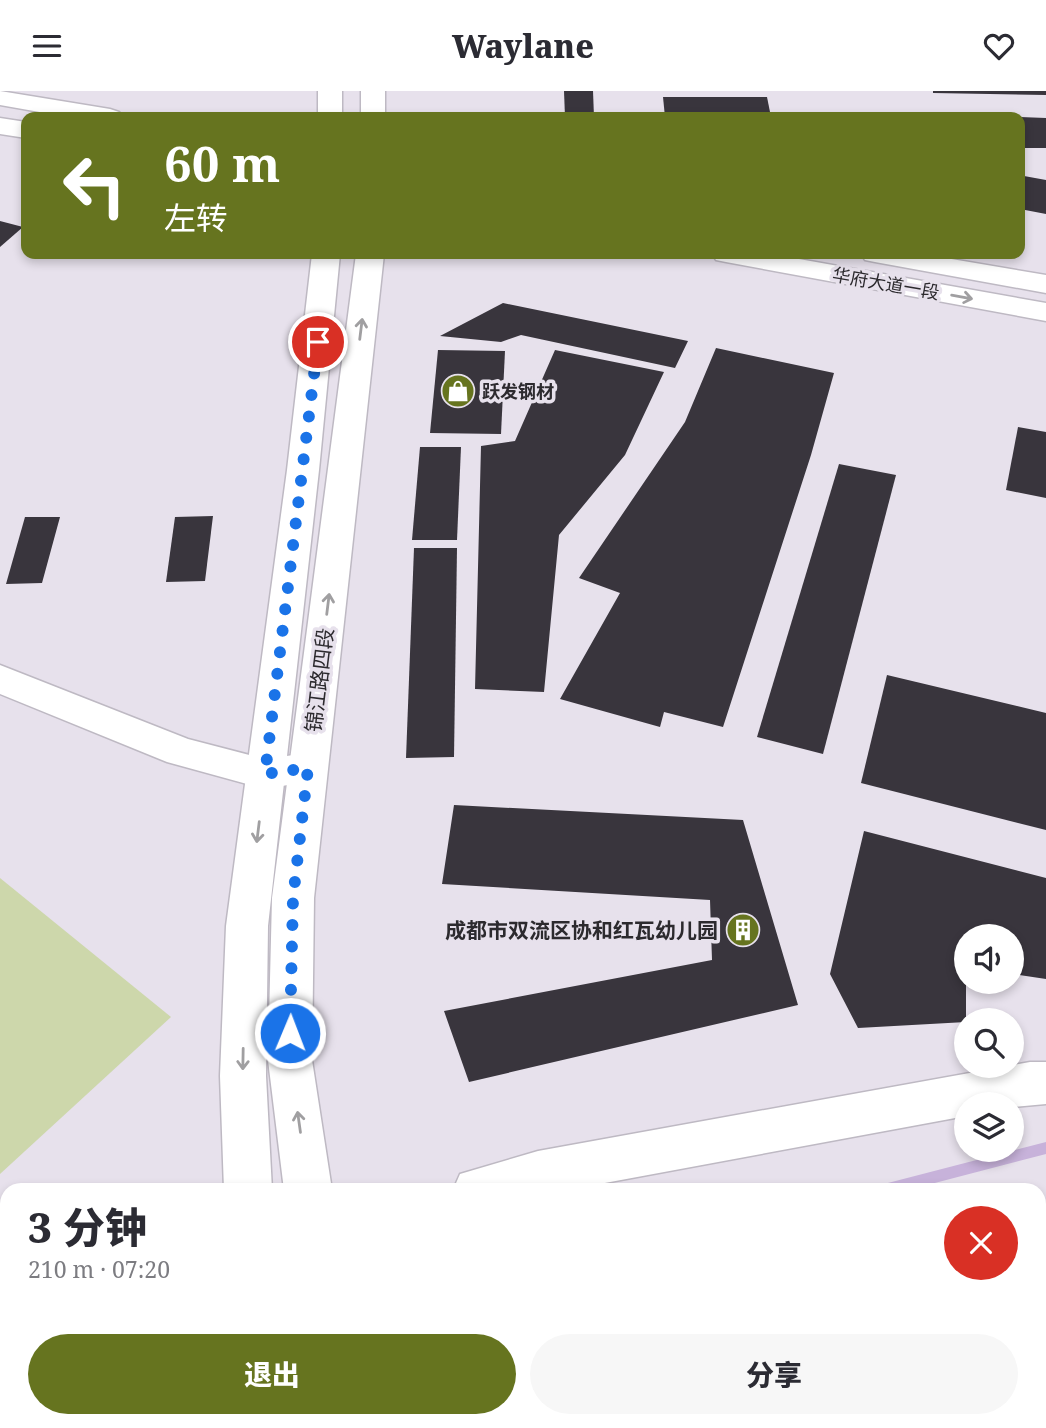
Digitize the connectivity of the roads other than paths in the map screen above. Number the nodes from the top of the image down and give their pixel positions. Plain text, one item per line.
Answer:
1 (330, 91) edge
2 (373, 91) edge
3 (0, 98) edge
4 (81, 112) edge
5 (330, 112) edge
6 (373, 112) edge
7 (0, 126) edge
8 (21, 129) edge
9 (325, 259) edge
10 (369, 259) edge
11 (754, 259) edge
12 (904, 259) edge
13 (1046, 284) edge
14 (1046, 312) edge
15 (0, 679) edge
16 (308, 768) junction
17 (265, 774) junction
18 (1046, 1083) edge
19 (248, 1183) edge
20 (308, 1183) edge
21 (503, 1183) edge

1 - 5 street
2 - 6 street
3 - 4 street
7 - 8 street
9 - 17 street, 锦江路四段
16 -> 10 street, 锦江路四段
11 -> 14 street, 华府大道一段
12 - 13 street
15 - 17 street
16 - 17 street
20 -> 16 street, 锦江路四段
17 -> 19 street, 锦江路四段
18 - 21 street

